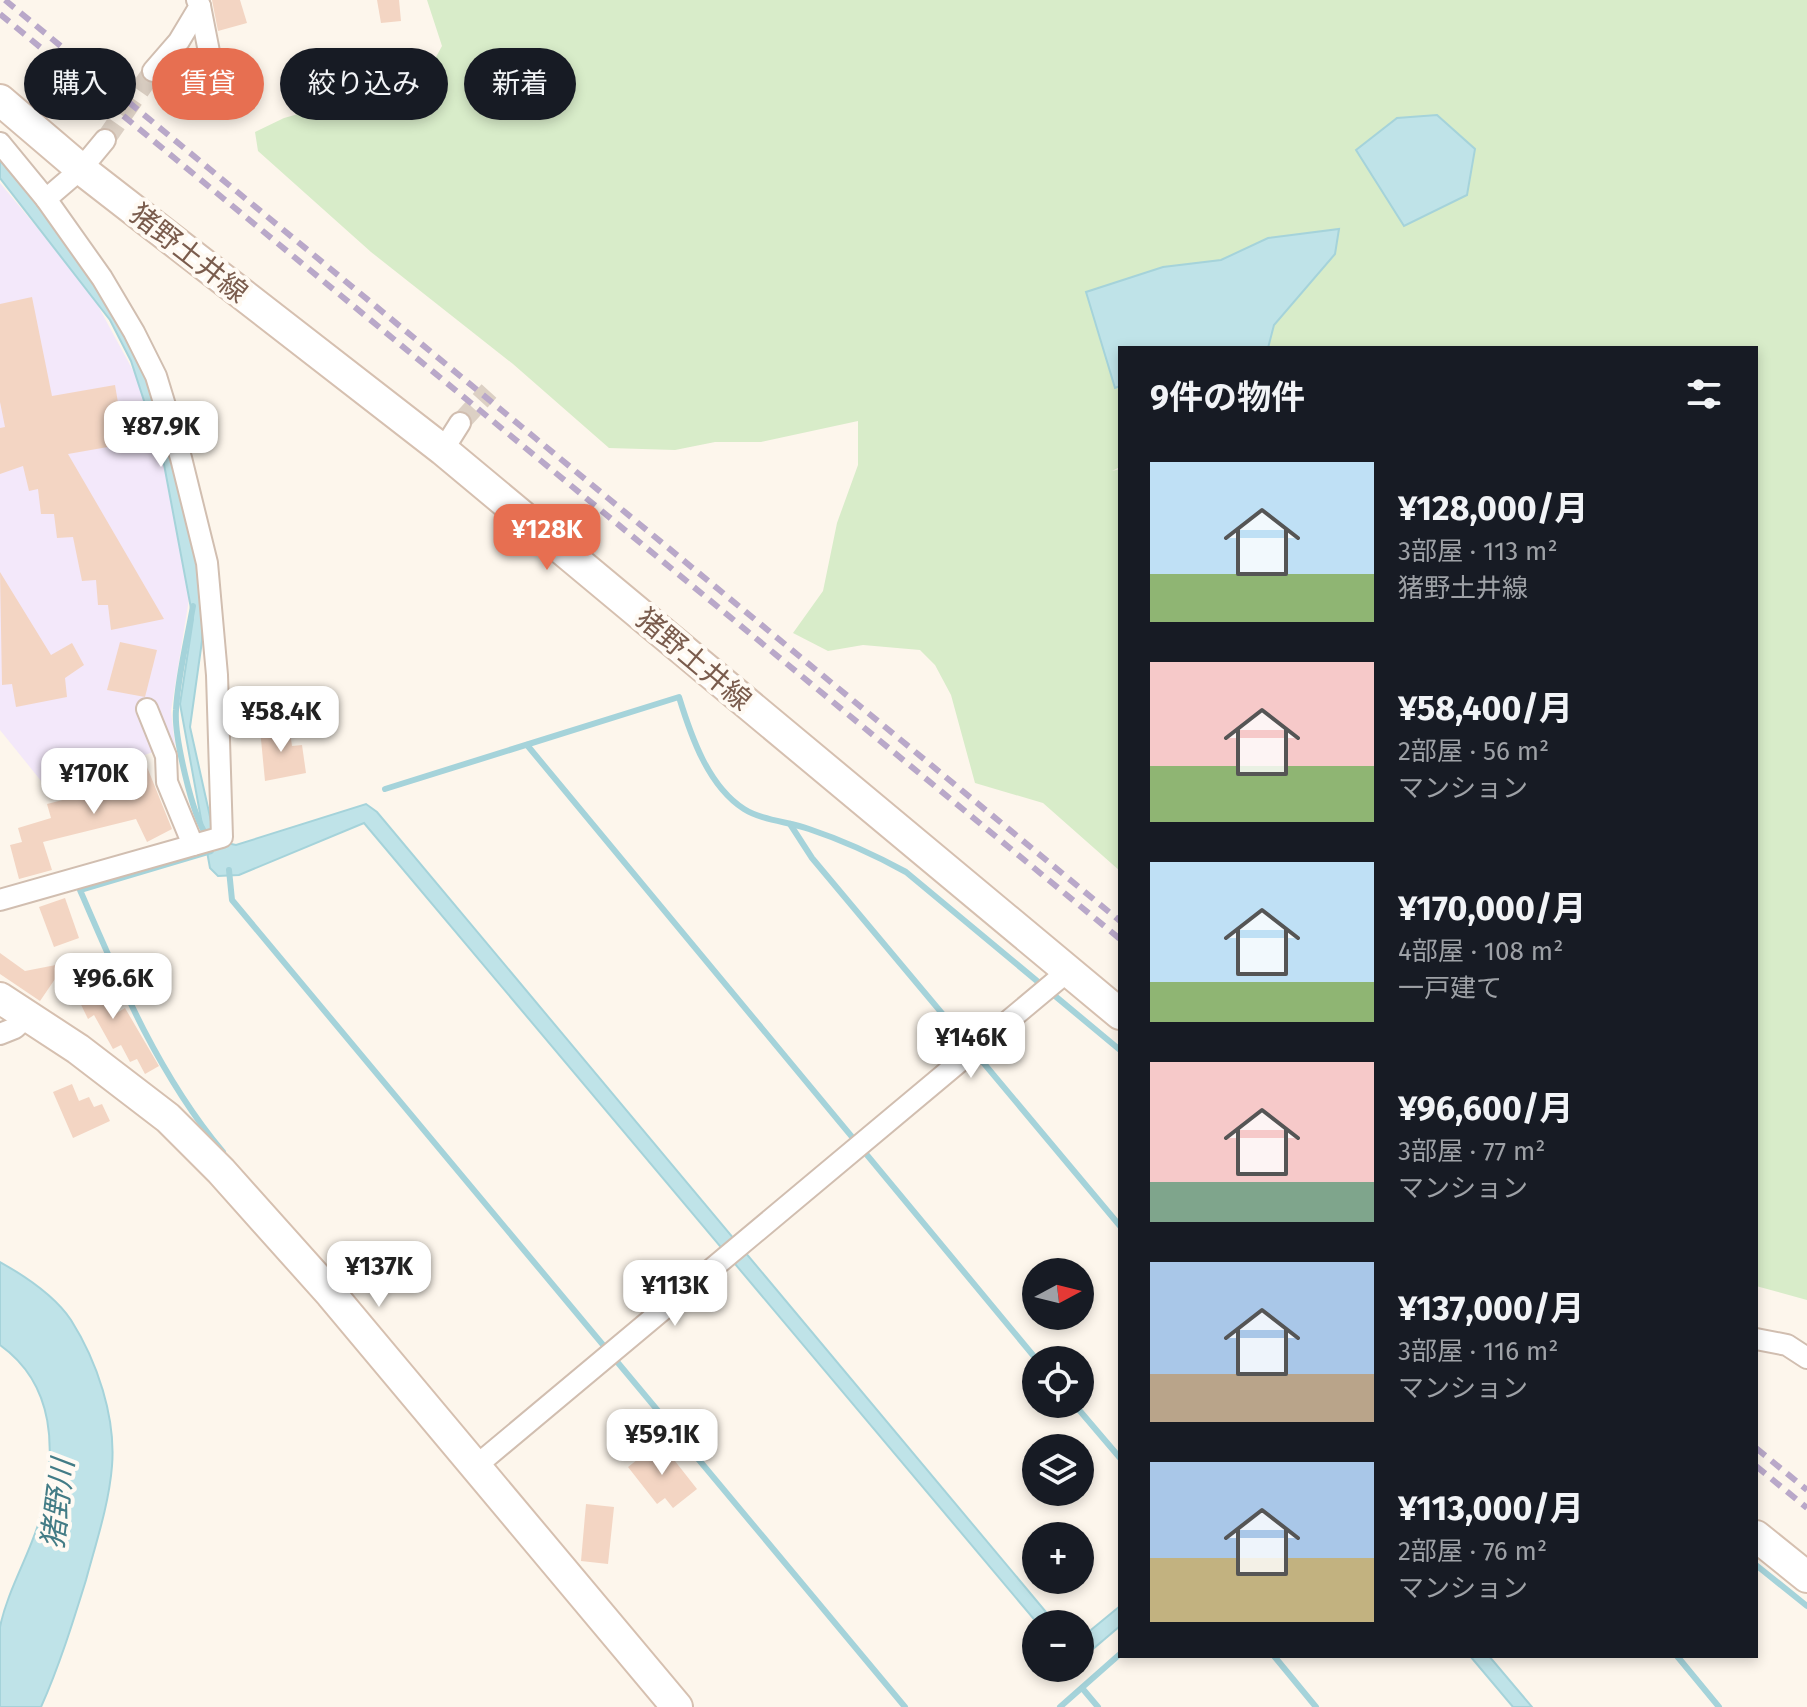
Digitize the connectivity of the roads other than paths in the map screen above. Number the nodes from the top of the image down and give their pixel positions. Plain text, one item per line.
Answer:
1 (199, 3) edge
2 (173, 48) edge
3 (208, 48) edge
4 (0, 100) edge
5 (105, 140) tunnel mouth
6 (0, 143) edge
7 (81, 169) junction
8 (46, 199) junction
9 (460, 423) tunnel mouth
10 (443, 450) junction
11 (147, 709) dead end
12 (197, 844) junction
13 (0, 900) edge
14 (1068, 971) junction
15 (0, 998) edge
16 (1118, 1012) edge
17 (28, 1016) junction
18 (0, 1034) edge
19 (1758, 1339) edge
20 (1807, 1358) edge
21 (476, 1466) junction
22 (1758, 1538) edge
23 (1807, 1577) edge
24 (677, 1707) edge

1 - 2 street
1 - 3 street
4 - 7 main road, 猪野土井線
5 - 7 street
6 - 8 street
7 - 8 street
7 - 10 main road, 猪野土井線
8 - 12 street
9 - 10 street
10 - 14 main road, 猪野土井線
11 - 12 street
12 - 13 street
14 - 16 main road, 猪野土井線
14 - 21 street
15 - 17 main road
17 - 18 street
17 - 21 main road
19 - 20 street
21 - 24 main road
22 - 23 main road

